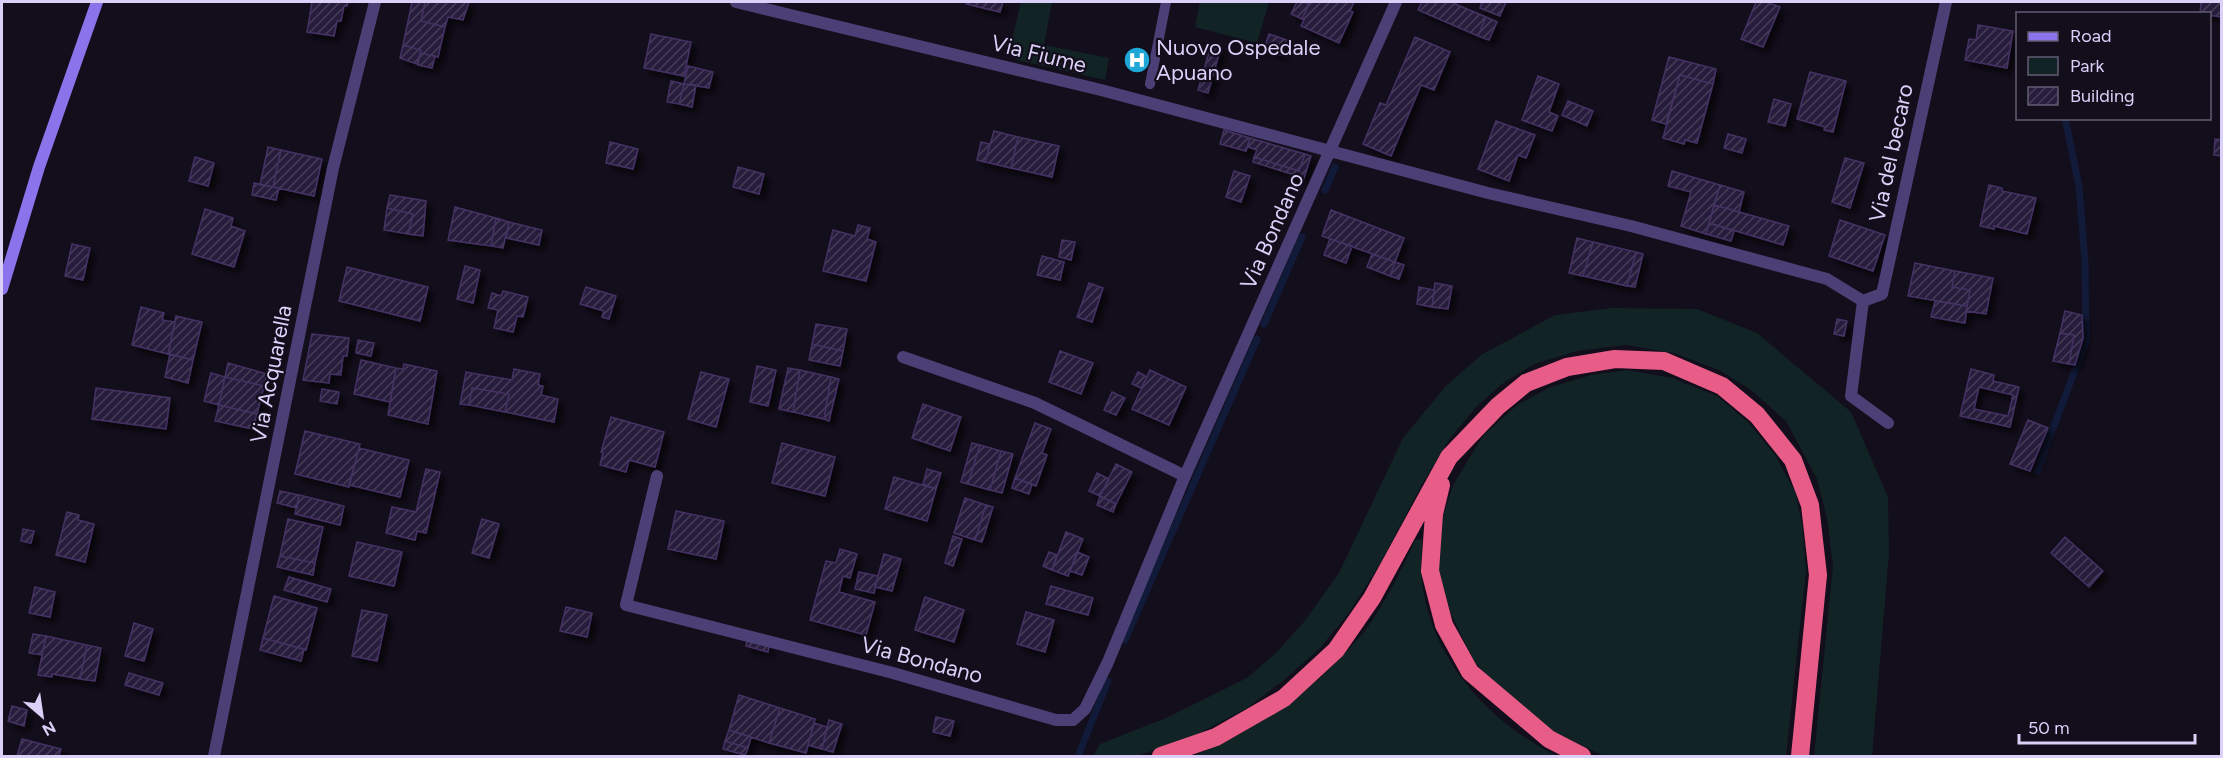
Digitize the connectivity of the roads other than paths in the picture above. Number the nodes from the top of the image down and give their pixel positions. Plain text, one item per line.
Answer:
1 (97, 2) edge
2 (375, 2) edge
3 (736, 2) edge
4 (1166, 2) edge
5 (1396, 2) edge
6 (1946, 2) edge
7 (1150, 84) dead end
8 (1331, 151) junction
9 (2, 289) edge
10 (1863, 301) junction
11 (903, 357) dead end
12 (1888, 423) dead end
13 (1449, 457) junction
14 (657, 476) dead end
15 (1185, 476) junction
16 (214, 756) edge
17 (1161, 756) edge
18 (1582, 756) edge
19 (1800, 756) edge

1 - 9 main road
2 - 16 street, Via Acquarella
3 - 8 street, Via Fiume
4 - 7 lane
5 - 8 street, Via Bondano
6 - 10 street, Via del becaro
8 - 10 street, Via Fiume
8 - 15 street, Via Bondano
10 - 12 street
11 - 15 street
13 - 17 highway
13 - 18 highway
13 - 19 highway
14 - 15 street, Via Bondano

